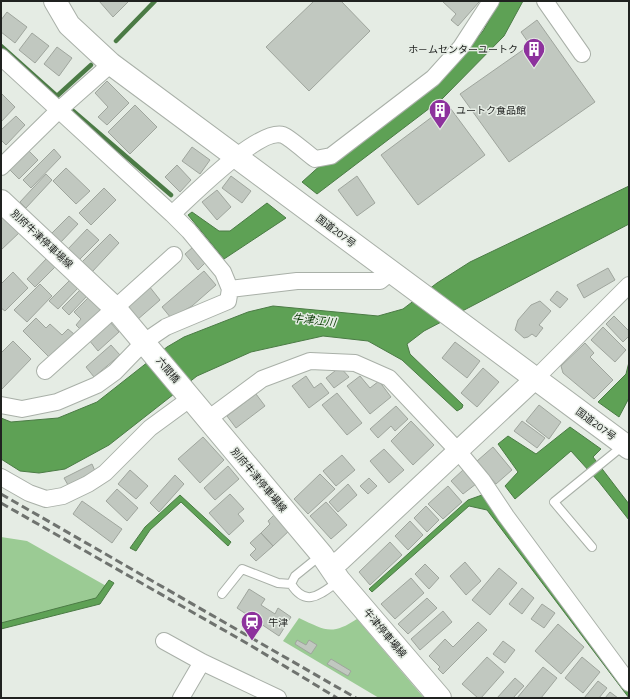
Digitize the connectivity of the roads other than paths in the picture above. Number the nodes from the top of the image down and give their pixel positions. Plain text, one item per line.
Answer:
1 (55, 1) edge
2 (491, 1) edge
3 (545, 1) edge
4 (582, 54) dead end
5 (1, 57) edge
6 (111, 64) junction
7 (60, 110) junction
8 (235, 156) junction
9 (1, 167) edge
10 (1, 201) edge
11 (172, 214) junction
12 (174, 255) dead end
13 (396, 276) junction
14 (629, 285) edge
15 (230, 289) junction
16 (114, 308) junction
17 (146, 344) junction
18 (46, 371) dead end
19 (535, 379) junction
20 (189, 396) junction
21 (1, 404) edge
22 (208, 419) junction
23 (626, 446) edge
24 (458, 451) junction
25 (1, 477) edge
26 (592, 547) dead end
27 (331, 567) junction
28 (291, 584) junction
29 (222, 594) dead end
30 (164, 641) dead end
31 (202, 662) junction
32 (628, 680) edge
33 (181, 698) edge
34 (278, 698) edge
35 (440, 698) edge

1 - 6 main road, 国道207号
2 - 8 street
3 - 4 street
5 - 7 street
6 - 7 street
6 - 8 main road, 国道207号
7 - 9 street
7 - 11 street
8 - 11 street
8 - 13 main road, 国道207号
10 - 16 main road, 別府牛津停車場線
11 - 15 street
12 - 16 street
13 - 15 street
13 - 19 main road, 国道207号
14 - 19 street
15 - 17 street
16 - 17 main road, 別府牛津停車場線
16 - 18 street
17 - 20 main road, 六間橋
17 - 21 street
19 - 23 main road, 国道207号
19 - 24 street
20 - 22 main road, 別府牛津停車場線
20 - 25 street
22 - 24 street
22 - 27 main road, 別府牛津停車場線
23 - 26 lane
24 - 27 street
24 - 32 street
27 - 28 lane
27 - 28 lane
27 - 35 main road, 牛津停車場線
28 - 29 lane
30 - 31 street
31 - 33 street
31 - 34 street

